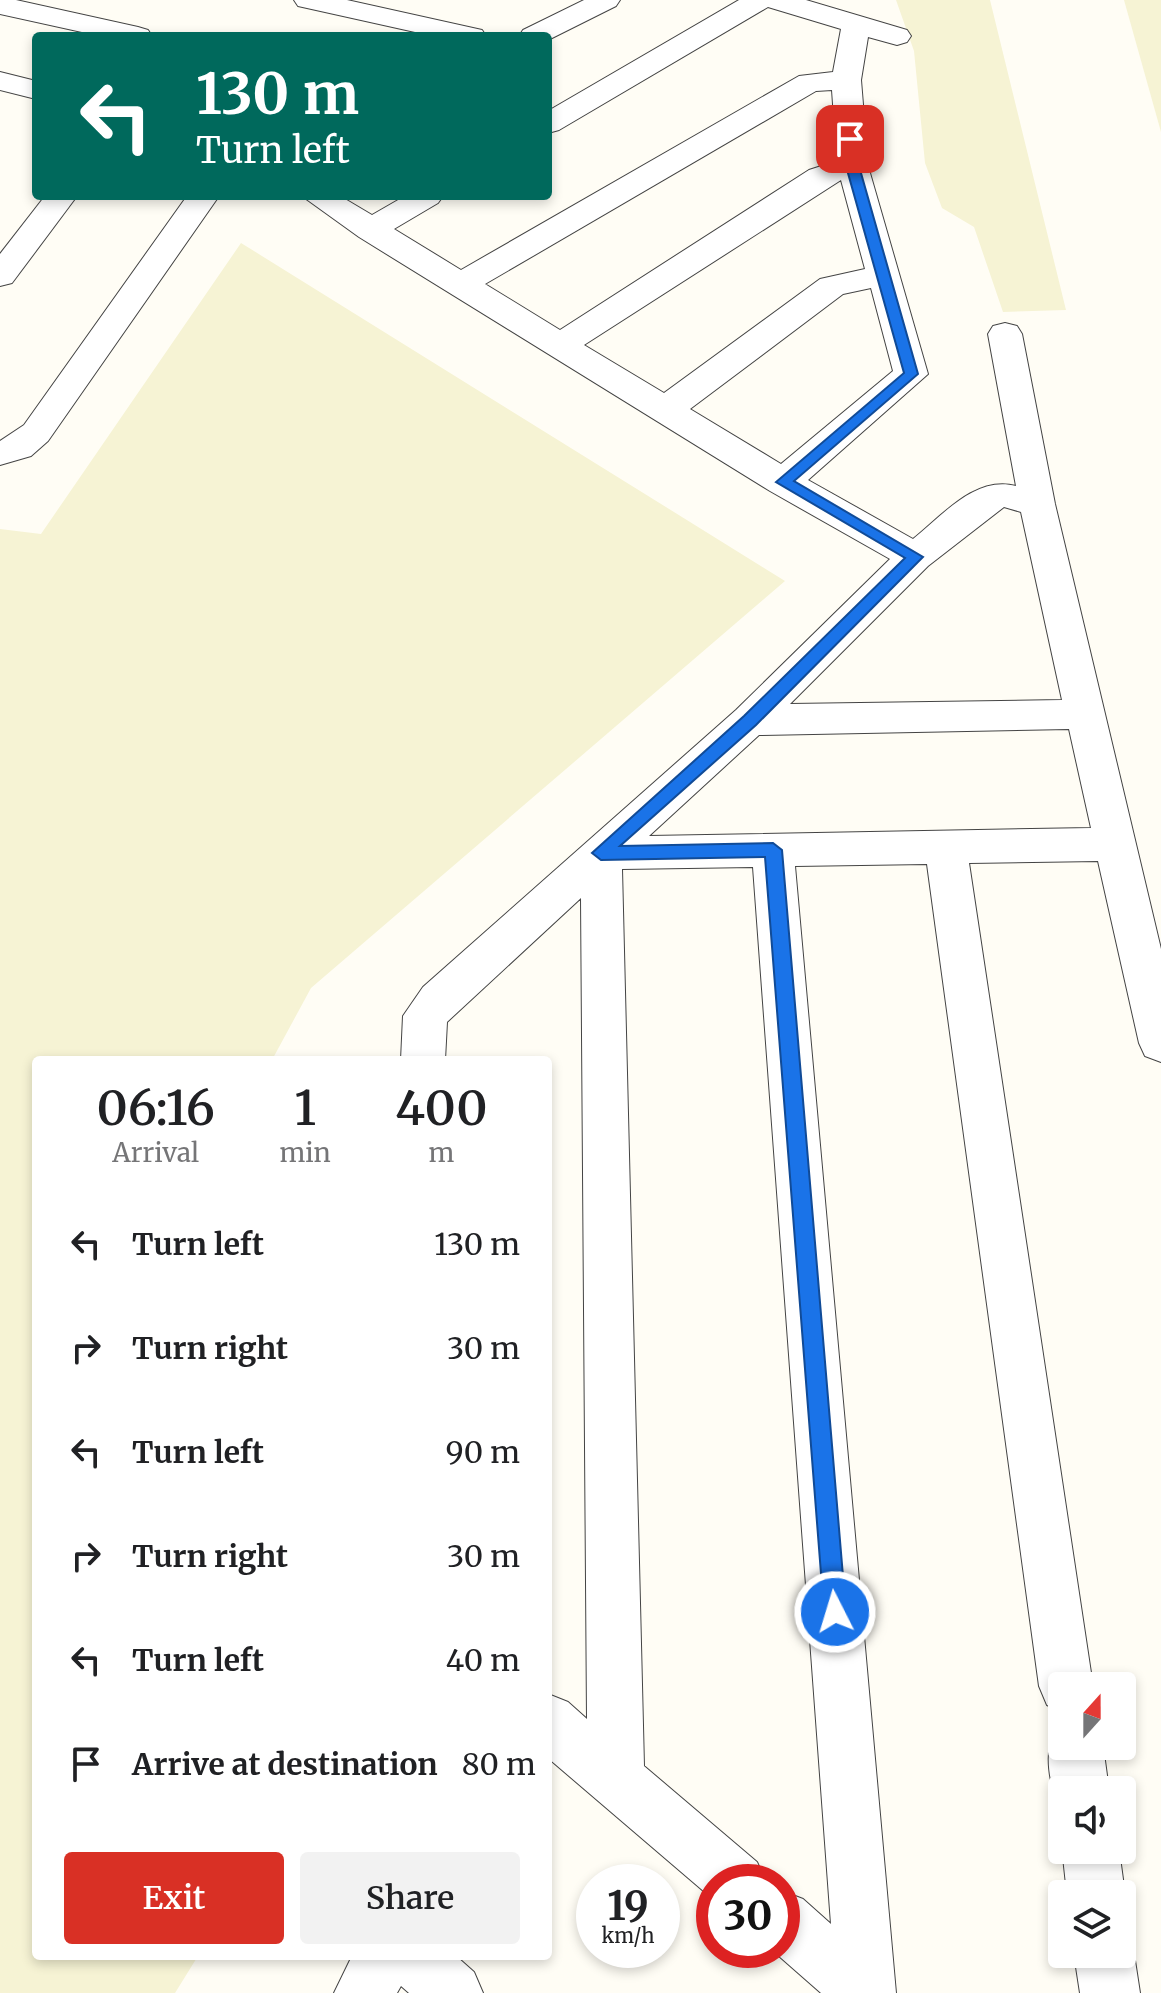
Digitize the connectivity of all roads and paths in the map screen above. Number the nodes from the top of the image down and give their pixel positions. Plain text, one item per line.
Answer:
1 (308, 0) edge
2 (606, 0) edge
3 (759, 0) edge
4 (775, 0) edge
5 (0, 5) edge
6 (380, 7) edge
7 (856, 25) junction
8 (120, 32) edge
9 (459, 32) edge
10 (541, 32) edge
11 (897, 36) dead end
12 (846, 80) junction
13 (552, 122) edge
14 (853, 166) junction
15 (58, 200) edge
16 (200, 200) edge
17 (324, 200) edge
18 (420, 200) edge
19 (370, 230) junction
20 (884, 275) junction
21 (0, 276) edge
22 (461, 284) junction
23 (1005, 334) dead end
24 (560, 345) junction
25 (665, 410) junction
26 (0, 453) edge
27 (783, 482) junction
28 (1037, 504) junction
29 (915, 557) junction
30 (1088, 714) junction
31 (750, 720) junction
32 (1117, 844) junction
33 (946, 847) junction
34 (773, 850) junction
35 (601, 853) junction
36 (1161, 1043) edge
37 (423, 1056) edge
38 (1064, 1672) edge
39 (552, 1725) edge
40 (616, 1778) junction
41 (716, 1864) edge
42 (800, 1936) edge
43 (383, 1960) edge
44 (416, 1960) edge
45 (1106, 1968) edge
46 (364, 1993) edge
47 (453, 1993) edge
48 (1110, 1993) edge

1 - 6 street
2 - 10 street
3 - 13 street
4 - 7 street
5 - 8 street
6 - 9 street
7 - 11 street
7 - 12 street
12 - 14 street
12 - 22 street
14 - 20 street
14 - 24 street
15 - 21 street
16 - 26 street
17 - 19 street
18 - 19 street
19 - 22 street
20 - 25 street
20 - 27 street
22 - 24 street
23 - 28 street
24 - 25 street
25 - 27 street
27 - 29 street
28 - 29 street
28 - 30 street
29 - 31 street
30 - 31 street
30 - 32 street
31 - 35 street
32 - 33 street
32 - 36 street
33 - 34 street
33 - 38 street
34 - 35 street
34 - 42 street
35 - 37 street
35 - 40 street
39 - 40 street
40 - 41 street
43 - 46 street
44 - 47 street
45 - 48 street

